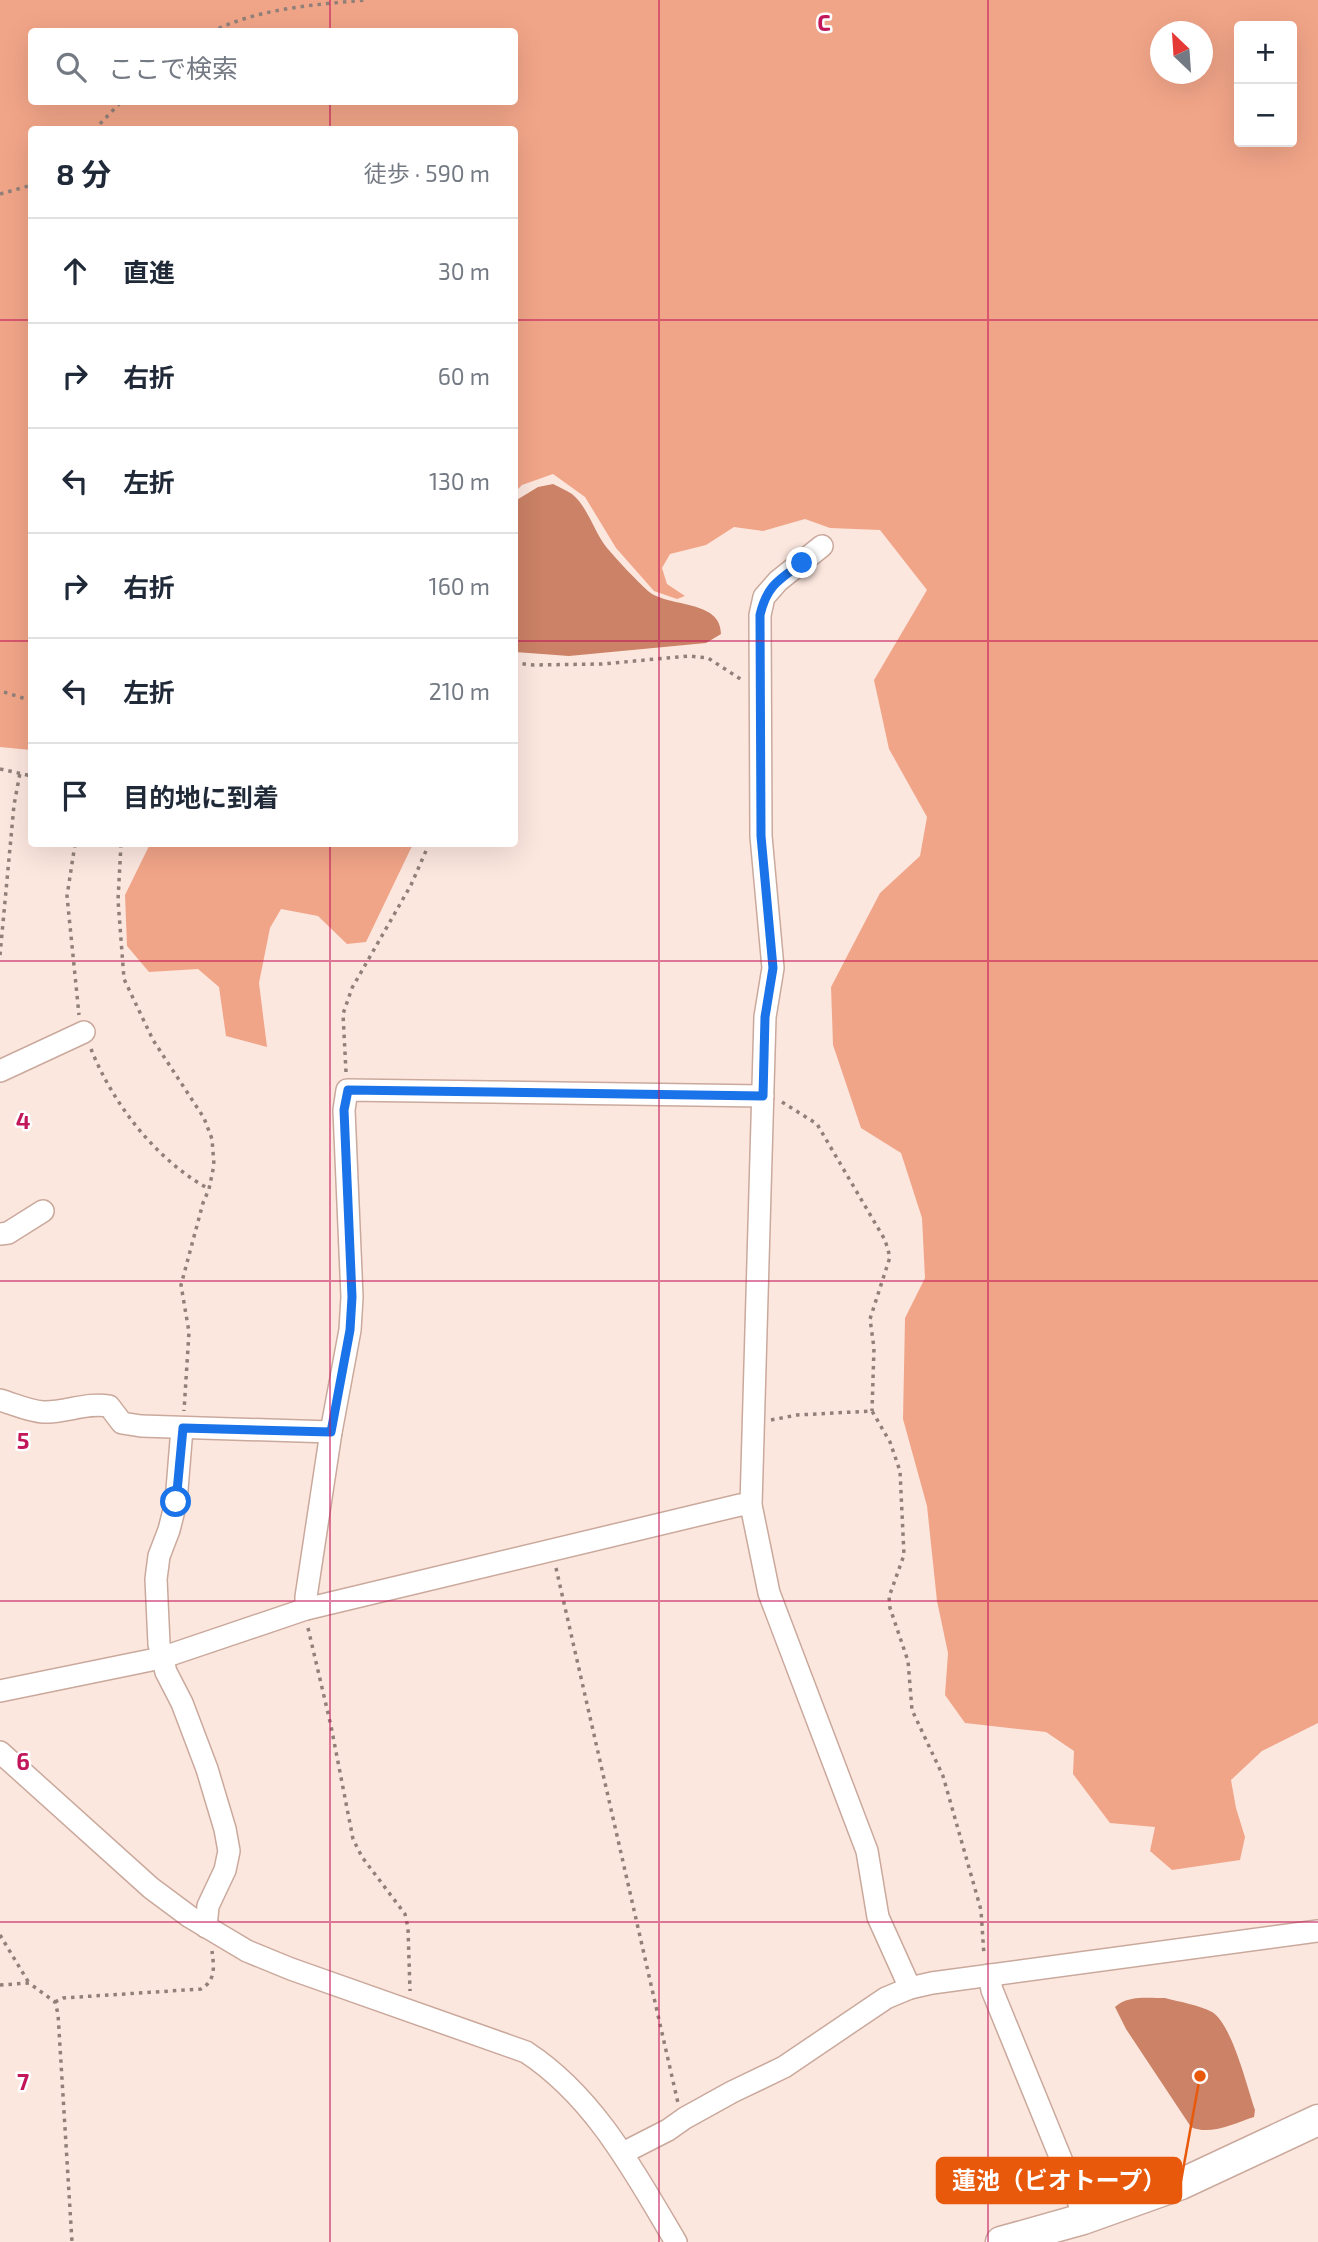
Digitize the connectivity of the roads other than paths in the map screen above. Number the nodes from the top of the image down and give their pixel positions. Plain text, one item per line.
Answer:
1 (822, 546) dead end
2 (84, 1032) road end
3 (0, 1071) edge
4 (763, 1096) junction
5 (43, 1211) dead end
6 (0, 1234) edge
7 (0, 1400) edge
8 (183, 1428) junction
9 (331, 1432) junction
10 (751, 1505) junction
11 (306, 1609) junction
12 (162, 1658) junction
13 (0, 1690) edge
14 (0, 1752) edge
15 (206, 1927) junction
16 (1318, 1931) edge
17 (989, 1975) junction
18 (910, 1988) junction
19 (1318, 2120) edge
20 (622, 2153) junction
21 (1083, 2219) junction
22 (676, 2242) edge
23 (1000, 2242) edge

1 - 4 street
2 - 3 street
4 - 9 street
4 - 10 street
5 - 6 street
7 - 8 street
8 - 9 street
8 - 12 street
9 - 11 street
10 - 11 street
10 - 18 street
11 - 12 street
12 - 13 street
12 - 15 street
14 - 15 street
15 - 20 street
16 - 17 street
17 - 18 street
17 - 21 street
18 - 20 street
19 - 21 main road
20 - 22 street
21 - 23 main road

